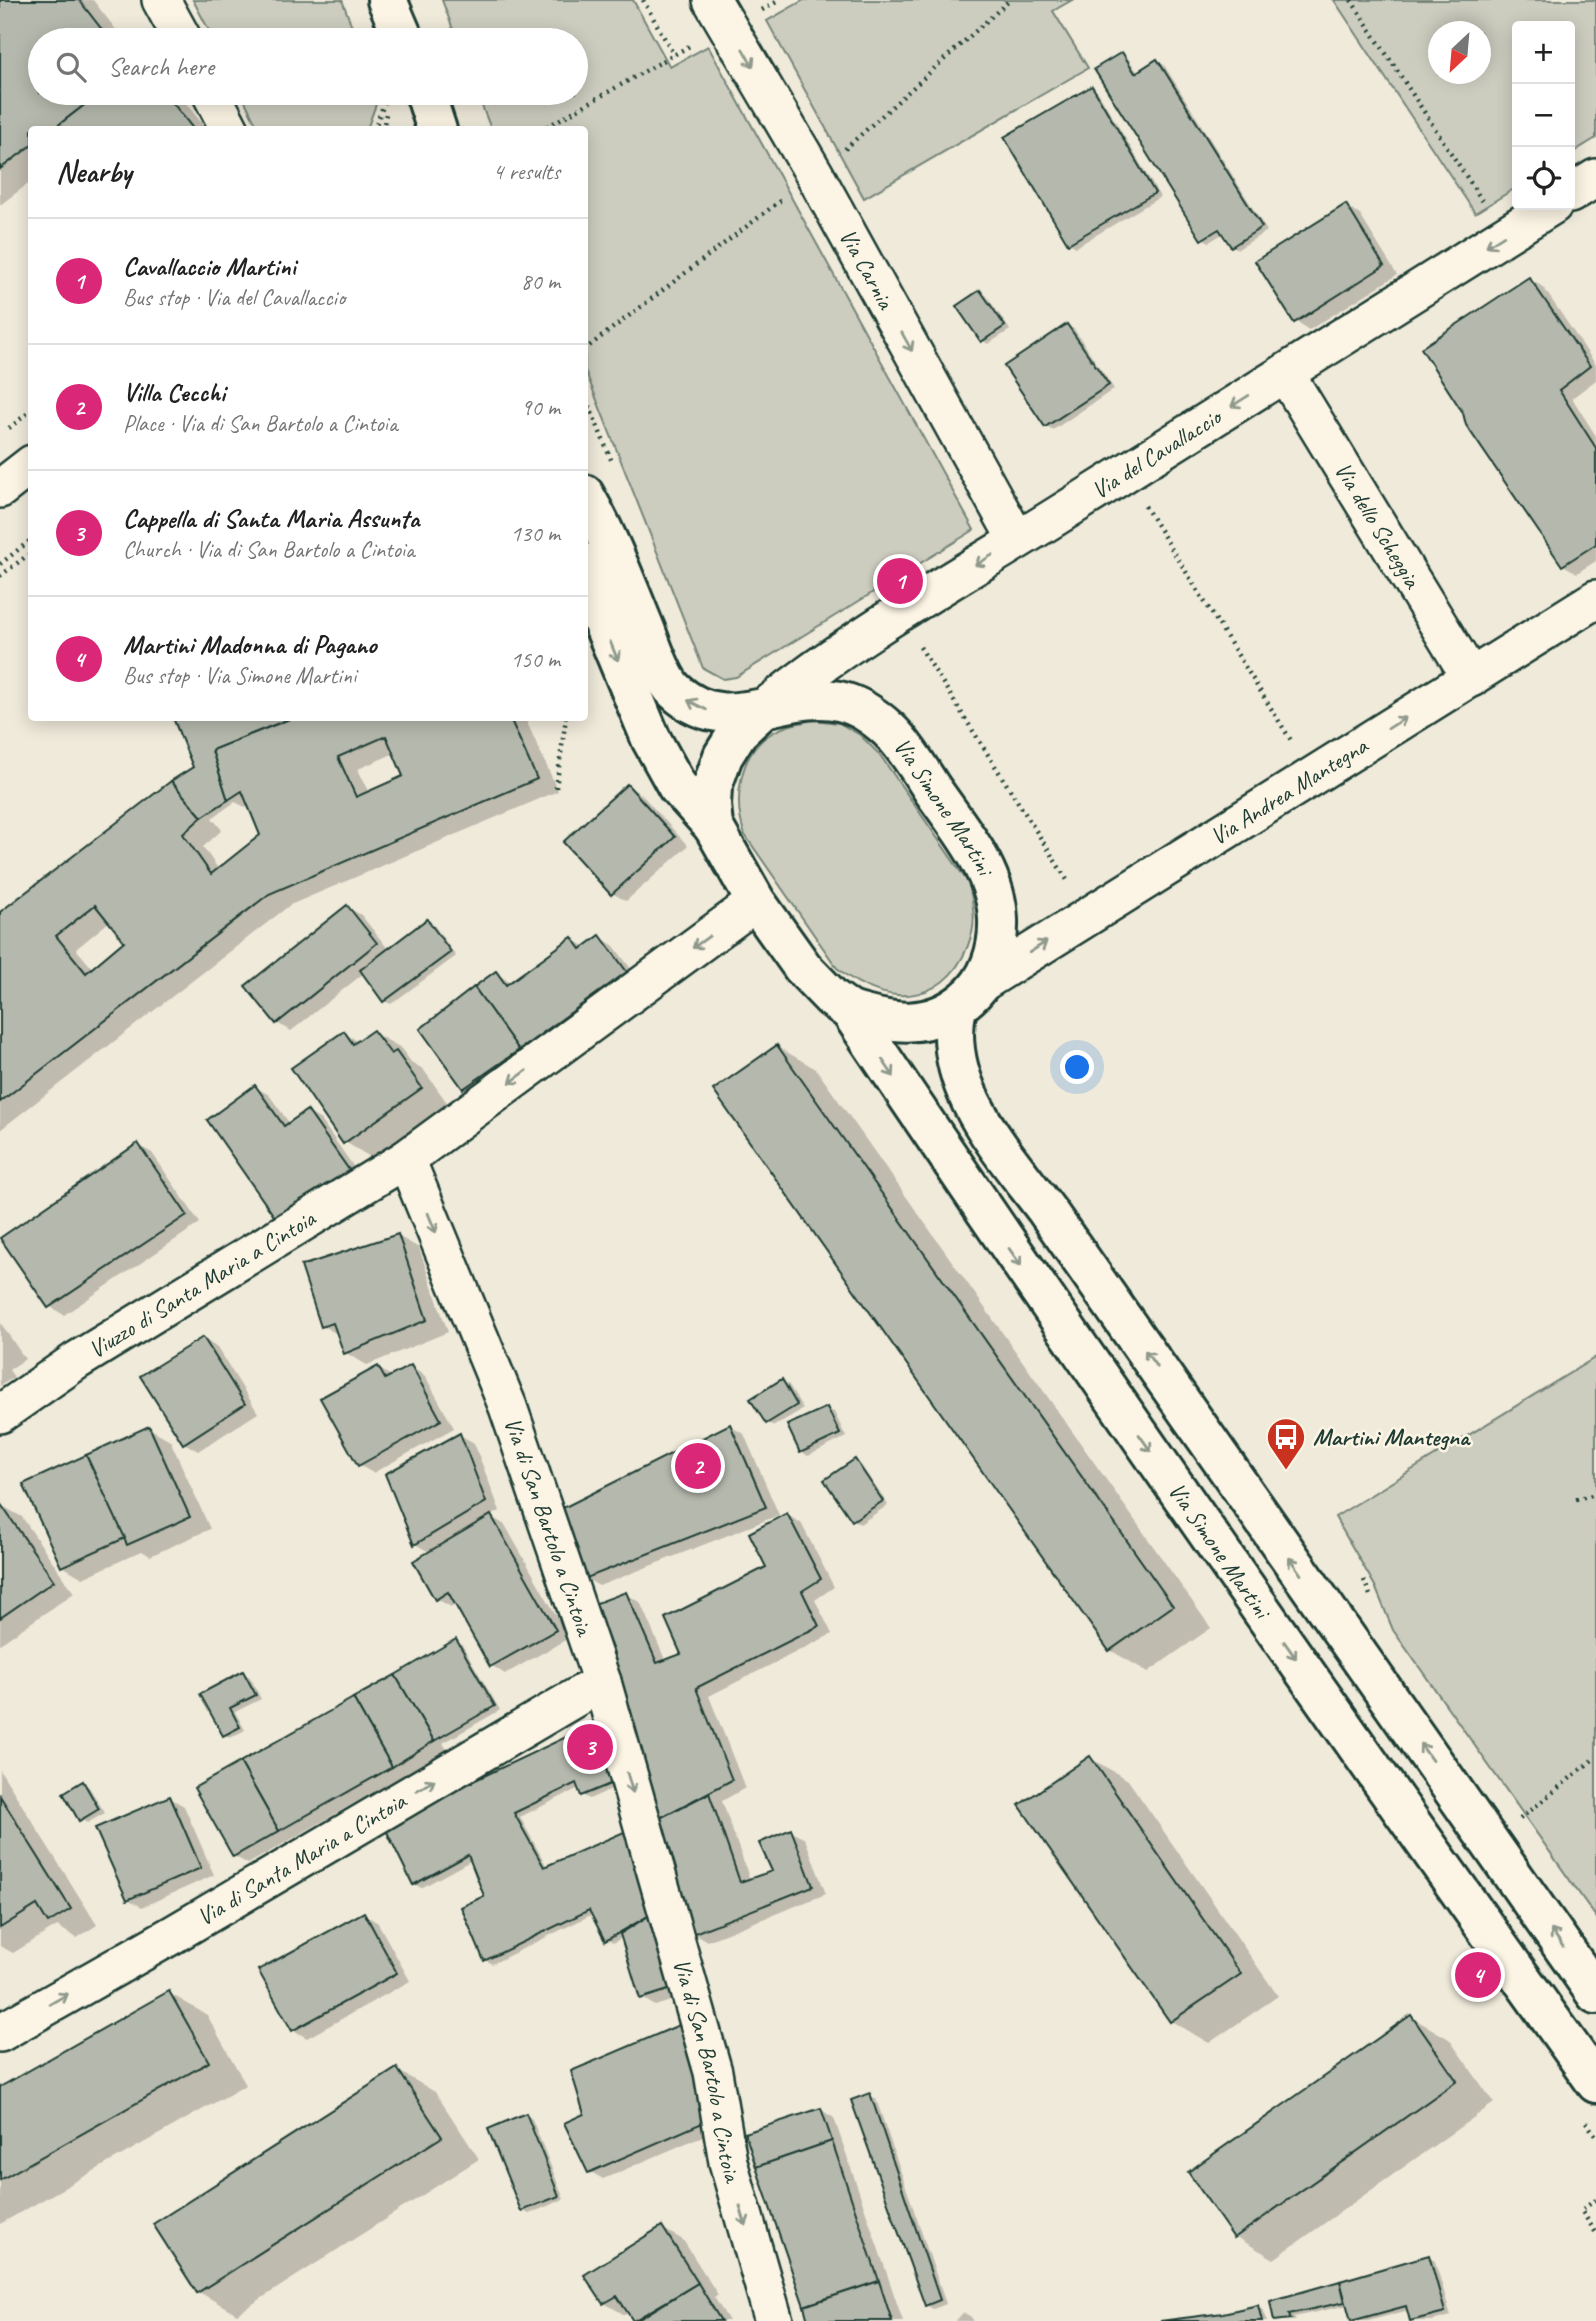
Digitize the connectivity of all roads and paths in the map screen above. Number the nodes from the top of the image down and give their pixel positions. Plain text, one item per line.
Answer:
1 (161, 0) edge
2 (387, 0) edge
3 (643, 0) edge
4 (780, 0) edge
5 (1351, 0) edge
6 (732, 12) edge
7 (176, 28) edge
8 (399, 28) edge
9 (674, 55) junction
10 (588, 103) edge
11 (217, 105) edge
12 (382, 105) edge
13 (416, 105) edge
14 (585, 105) edge
15 (228, 126) edge
16 (375, 126) edge
17 (434, 126) edge
18 (548, 126) edge
19 (1596, 178) edge
20 (1575, 191) edge
21 (1545, 210) edge
22 (1504, 235) junction
23 (1285, 373) junction
24 (588, 403) edge
25 (28, 413) edge
26 (0, 435) edge
27 (28, 467) edge
28 (615, 469) dead end
29 (0, 489) edge
30 (588, 501) edge
31 (1144, 504) dead end
32 (1017, 540) junction
33 (28, 542) edge
34 (28, 555) edge
35 (0, 564) edge
36 (0, 576) edge
37 (588, 577) edge
38 (1596, 599) edge
39 (919, 647) dead end
40 (1471, 678) junction
41 (763, 709) junction
42 (566, 721) edge
43 (1297, 750) dead end
44 (556, 788) dead end
45 (713, 825) junction
46 (1070, 884) dead end
47 (756, 902) junction
48 (969, 995) junction
49 (850, 1012) junction
50 (407, 1159) junction
51 (0, 1413) edge
52 (1596, 1494) edge
53 (1576, 1499) dead end
54 (601, 1682) junction
55 (1596, 1757) edge
56 (1520, 1819) dead end
57 (1596, 1994) edge
58 (0, 2033) edge
59 (1596, 2083) edge
60 (1596, 2200) edge
61 (1596, 2232) edge
62 (774, 2321) edge

1 - 7 street
2 - 8 street
3 - 9 path
4 - 6 path
5 - 22 path
6 - 9 path
6 -> 32 street, Via Carnia
9 - 10 path
11 - 15 street
12 - 16 path
13 - 17 street
14 - 18 path
19 - 20 street
21 - 22 street, Via del Cavallaccio
22 -> 23 street, Via del Cavallaccio
23 -> 32 street, Via del Cavallaccio
23 - 40 street, Via dello Scheggia
24 - 28 path
25 - 26 path
27 - 29 street
41 -> 30 street, Via Simone Martini
31 - 43 path
32 -> 41 street, Via del Cavallaccio
33 - 35 path
34 - 36 path
37 -> 45 street, Via Simone Martini
38 - 40 street, Via Andrea Mantegna
39 - 46 path
48 -> 40 street, Via Andrea Mantegna
41 - 45 street, Via Simone Martini
41 - 48 street, Via Simone Martini
42 - 44 path
45 - 47 street, Via Simone Martini
47 - 49 street, Via Simone Martini
47 -> 50 street
48 - 49 street, Via Simone Martini
57 -> 48 street, Via Simone Martini
49 -> 59 street, Via Simone Martini
50 - 51 street, Viuzzo di Santa Maria a Cintoia
50 -> 54 street, Via di San Bartolo a Cintoia
52 - 53 path
58 -> 54 street, Via di Santa Maria a Cintoia
54 -> 62 street, Via di San Bartolo a Cintoia
55 - 56 path
60 - 61 path

